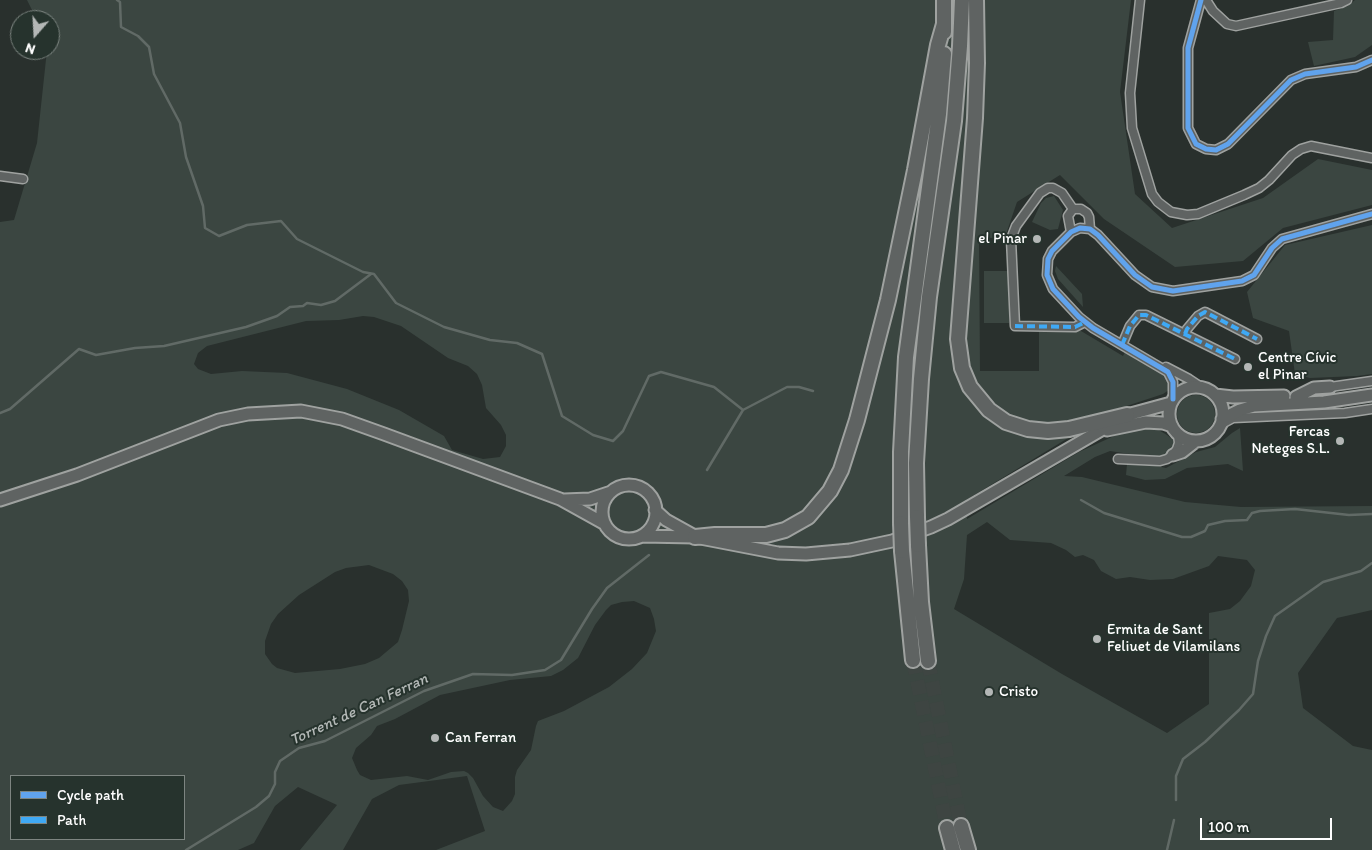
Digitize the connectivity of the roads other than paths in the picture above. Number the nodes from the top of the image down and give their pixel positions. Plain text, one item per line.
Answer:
1 (944, 0) edge
2 (962, 0) edge
3 (976, 0) edge
4 (1140, 0) edge
5 (1201, 0) edge
6 (1206, 0) edge
7 (1347, 0) edge
8 (944, 24) junction
9 (1372, 60) edge
10 (1372, 158) edge
11 (0, 176) edge
12 (23, 179) dead end
13 (1073, 209) junction
14 (1372, 214) edge
15 (1090, 229) junction
16 (1071, 232) junction
17 (1085, 322) junction
18 (1185, 334) junction
19 (1257, 339) dead end
20 (1122, 345) junction
21 (1234, 359) dead end
22 (1151, 361) junction
23 (1372, 381) edge
24 (1201, 387) junction
25 (1330, 387) joint
26 (1215, 395) junction
27 (1372, 395) edge
28 (1296, 397) junction
29 (1341, 399) junction
30 (1172, 400) junction
31 (1372, 409) edge
32 (1126, 415) junction
33 (1221, 422) junction
34 (1175, 430) junction
35 (1098, 433) junction
36 (1196, 442) junction
37 (1173, 455) junction
38 (1118, 459) dead end
39 (611, 492) junction
40 (0, 500) edge
41 (560, 500) junction
42 (655, 510) junction
43 (605, 524) junction
44 (642, 536) junction
45 (695, 537) junction
46 (913, 660) tunnel mouth
47 (928, 662) tunnel mouth
48 (962, 826) tunnel mouth
49 (947, 828) tunnel mouth
50 (953, 850) edge
51 (968, 850) edge

1 - 8 highway
2 - 47 highway, bridge
3 - 32 highway
4 - 10 street
5 - 9 street
6 - 7 street
8 - 45 highway
8 - 46 highway, bridge
11 - 12 street
13 - 15 street
13 - 16 street
13 - 17 street
14 - 15 street
15 - 16 street
16 - 17 street
17 - 20 street
18 - 19 street
18 - 20 street
18 - 21 street
20 - 22 street
22 - 24 street
22 - 30 street
23 - 25 street
24 - 26 main road
24 - 30 main road
25 - 28 main road
26 - 28 main road
26 - 33 main road
27 - 29 main road
28 - 29 main road
29 - 33 main road
30 - 32 main road
30 - 34 main road
31 - 33 street
32 - 35 main road
33 - 36 main road
34 - 35 main road
34 - 36 main road
34 - 37 street
35 - 45 main road
36 - 37 main road
37 - 38 street
39 - 41 main road
39 - 42 main road
39 - 43 main road
40 - 41 main road
41 - 43 main road
42 - 44 main road
42 - 45 main road
43 - 44 main road
44 - 45 main road
48 - 51 highway
49 - 50 highway

